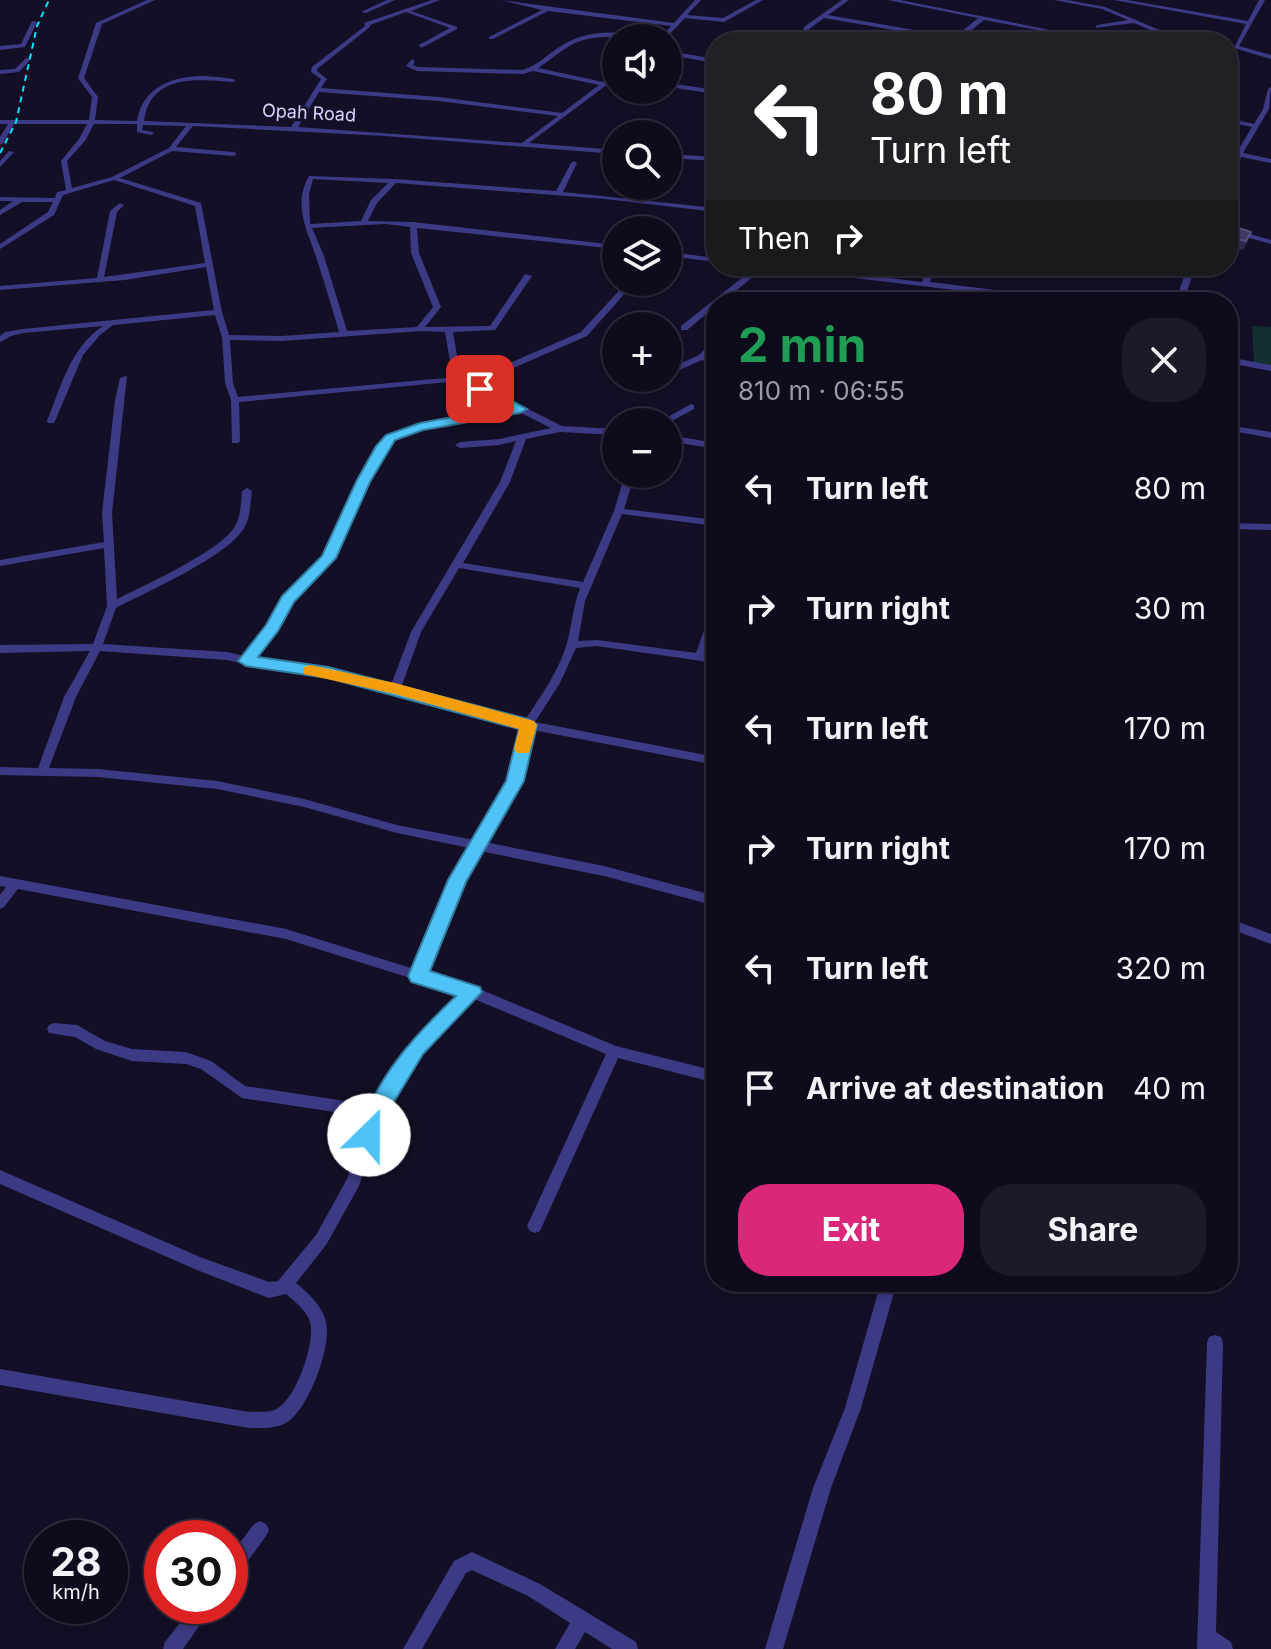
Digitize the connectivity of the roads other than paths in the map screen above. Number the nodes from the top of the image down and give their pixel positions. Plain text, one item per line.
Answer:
1 (152, 0) edge
2 (392, 0) edge
3 (437, 0) edge
4 (504, 0) edge
5 (698, 0) edge
6 (760, 0) edge
7 (846, 0) edge
8 (891, 0) edge
9 (1057, 0) edge
10 (1117, 0) edge
11 (1262, 0) edge
12 (547, 9) junction
13 (364, 12) dead end
14 (409, 12) junction
15 (682, 16) junction
16 (823, 16) junction
17 (982, 18) junction
18 (1135, 21) junction
19 (34, 22) dead end
20 (1249, 23) junction
21 (667, 24) edge
22 (676, 24) edge
23 (1097, 27) dead end
24 (806, 32) edge
25 (911, 32) edge
26 (965, 32) edge
27 (1046, 32) edge
28 (1163, 32) edge
29 (602, 34) edge
30 (491, 38) dead end
31 (1238, 39) edge
32 (421, 46) dead end
33 (0, 48) edge
34 (1238, 49) edge
35 (682, 55) edge
36 (1271, 57) edge
37 (28, 59) dead end
38 (706, 59) edge
39 (412, 61) dead end
40 (533, 69) junction
41 (0, 72) edge
42 (233, 80) dead end
43 (602, 84) edge
44 (602, 85) edge
45 (682, 87) edge
46 (1271, 89) edge
47 (320, 90) junction
48 (706, 91) edge
49 (560, 114) junction
50 (0, 122) edge
51 (12, 122) junction
52 (93, 122) junction
53 (1238, 122) edge
54 (140, 123) junction
55 (191, 124) junction
56 (1256, 125) junction
57 (1271, 127) edge
58 (293, 129) junction
59 (151, 133) dead end
60 (0, 143) edge
61 (524, 144) junction
62 (171, 149) junction
63 (602, 151) edge
64 (11, 152) dead end
65 (234, 154) dead end
66 (1238, 155) joint
67 (682, 157) edge
68 (706, 158) edge
69 (1271, 161) edge
70 (574, 163) dead end
71 (0, 165) edge
72 (114, 178) junction
73 (394, 181) junction
74 (69, 190) junction
75 (558, 194) junction
76 (0, 199) edge
77 (57, 200) junction
78 (19, 201) junction
79 (120, 205) dead end
80 (706, 209) edge
81 (0, 213) edge
82 (364, 222) junction
83 (413, 224) junction
84 (307, 226) junction
85 (1238, 233) edge
86 (1271, 242) edge
87 (602, 245) edge
88 (0, 247) edge
89 (682, 255) edge
90 (706, 256) edge
91 (210, 264) junction
92 (528, 276) dead end
93 (749, 276) edge
94 (868, 276) edge
95 (928, 276) edge
96 (100, 280) junction
97 (926, 282) junction
98 (0, 288) edge
99 (976, 289) joint
100 (729, 292) edge
101 (999, 292) edge
102 (618, 296) edge
103 (706, 311) edge
104 (218, 312) junction
105 (112, 323) junction
106 (684, 328) dead end
107 (419, 329) junction
108 (449, 330) junction
109 (344, 335) junction
110 (226, 337) junction
111 (0, 340) edge
112 (706, 353) edge
113 (702, 357) junction
114 (706, 358) edge
115 (1238, 362) edge
116 (682, 366) edge
117 (1271, 368) edge
118 (124, 378) dead end
119 (461, 379) junction
120 (235, 400) junction
121 (691, 407) dead end
122 (520, 409) junction
123 (682, 412) edge
124 (51, 421) dead end
125 (560, 429) junction
126 (1238, 430) edge
127 (602, 431) edge
128 (1271, 435) edge
129 (522, 438) junction
130 (682, 440) edge
131 (235, 441) dead end
132 (706, 444) edge
133 (460, 445) dead end
134 (626, 488) edge
135 (247, 491) dead end
136 (619, 511) junction
137 (706, 522) edge
138 (1271, 527) edge
139 (1238, 528) edge
140 (106, 545) junction
141 (0, 563) edge
142 (457, 565) junction
143 (585, 586) junction
144 (112, 606) junction
145 (706, 639) edge
146 (572, 645) junction
147 (97, 647) junction
148 (0, 649) edge
149 (700, 656) junction
150 (706, 657) edge
151 (246, 661) junction
152 (395, 688) junction
153 (528, 725) junction
154 (706, 759) edge
155 (0, 771) edge
156 (42, 772) junction
157 (479, 846) junction
158 (0, 881) edge
159 (15, 884) junction
160 (706, 898) edge
161 (0, 904) edge
162 (1238, 927) edge
163 (1271, 939) edge
164 (418, 976) junction
165 (472, 992) junction
166 (54, 1029) dead end
167 (614, 1051) junction
168 (706, 1074) edge
169 (376, 1112) junction
170 (0, 1177) edge
171 (535, 1226) dead end
172 (286, 1284) junction
173 (886, 1292) edge
174 (1215, 1343) dead end
175 (0, 1377) edge
176 (260, 1530) dead end
177 (248, 1546) edge
178 (582, 1620) junction
179 (191, 1624) edge
180 (1206, 1642) edge
181 (172, 1649) edge
182 (412, 1649) edge
183 (564, 1649) edge
184 (629, 1649) edge
185 (774, 1649) edge
186 (1224, 1649) edge

1 - 52 street
2 - 13 street
3 - 14 street
4 - 12 street
5 - 15 street
6 - 15 street
7 - 16 street
8 - 17 street
9 - 18 street
10 - 20 street
11 - 20 street
12 - 21 street
12 - 30 street
14 - 32 street
14 - 47 street
15 - 22 street
16 - 24 street
16 - 25 street
17 - 26 street
17 - 27 street
18 - 23 street
18 - 28 street
19 - 33 street
20 - 31 street
29 - 40 street
34 - 36 street
35 - 38 street
37 - 41 street
39 - 40 street
40 - 43 street
42 - 54 street
44 - 49 street
45 - 48 street
46 - 56 street
47 - 49 street
47 - 58 street
49 - 61 street
50 - 51 street, Opah Road
51 - 52 street, Opah Road
51 - 60 street
52 - 54 street, Opah Road
52 - 74 street
53 - 56 street
54 - 55 street, Opah Road
54 - 59 street
55 - 58 street, Opah Road
55 - 62 street
56 - 57 street
56 - 66 street
58 - 61 street, Opah Road
61 - 63 street, Opah Road
62 - 65 street
62 - 72 street
64 - 71 street
66 - 69 street
67 - 68 street
70 - 75 street
72 - 74 street
72 - 91 street
73 - 75 street
73 - 82 street
73 - 84 street
74 - 77 street
75 - 80 street
76 - 78 street
77 - 78 street
77 - 88 street
78 - 81 street
79 - 96 street
82 - 83 street
82 - 84 street
83 - 87 street
83 - 107 street
84 - 109 street
85 - 86 street
89 - 90 street
91 - 96 street
91 - 104 street
92 - 108 street
93 - 100 street
94 - 97 street
95 - 97 street
96 - 98 street
97 - 99 street
99 - 101 street
102 - 119 street
103 - 106 street
104 - 105 street
104 - 110 street
105 - 111 street
105 - 124 street
107 - 108 street
107 - 109 street
108 - 119 street
109 - 110 street
110 - 120 street
112 - 113 street
113 - 114 street
113 - 116 street
115 - 117 street
118 - 140 street
119 - 120 street
119 - 122 street
120 - 131 street
121 - 123 street
122 - 125 street
122 - 151 street
125 - 127 street
125 - 129 street
126 - 128 street
129 - 133 street
129 - 142 street
130 - 132 street
134 - 136 street
135 - 144 street
136 - 137 street
136 - 143 street
138 - 139 street
140 - 141 street
140 - 144 street
142 - 143 street
142 - 152 street
143 - 146 street
144 - 147 street
145 - 149 street
146 - 149 street
146 - 153 street
147 - 148 street
147 - 151 street
147 - 156 street
149 - 150 street
151 - 152 street
152 - 153 street
153 - 154 street
153 - 157 street
155 - 156 street
156 - 157 street
157 - 160 street
157 - 164 street
158 - 159 street
159 - 161 street
159 - 164 street
162 - 163 street
164 - 165 street
165 - 167 street
165 - 169 street
166 - 169 street
167 - 168 street
167 - 171 street
169 - 172 street
170 - 172 street
172 - 175 street
173 - 185 street
174 - 180 street
176 - 177 street
178 - 182 street
178 - 183 street
178 - 184 street
179 - 181 street
180 - 186 street

